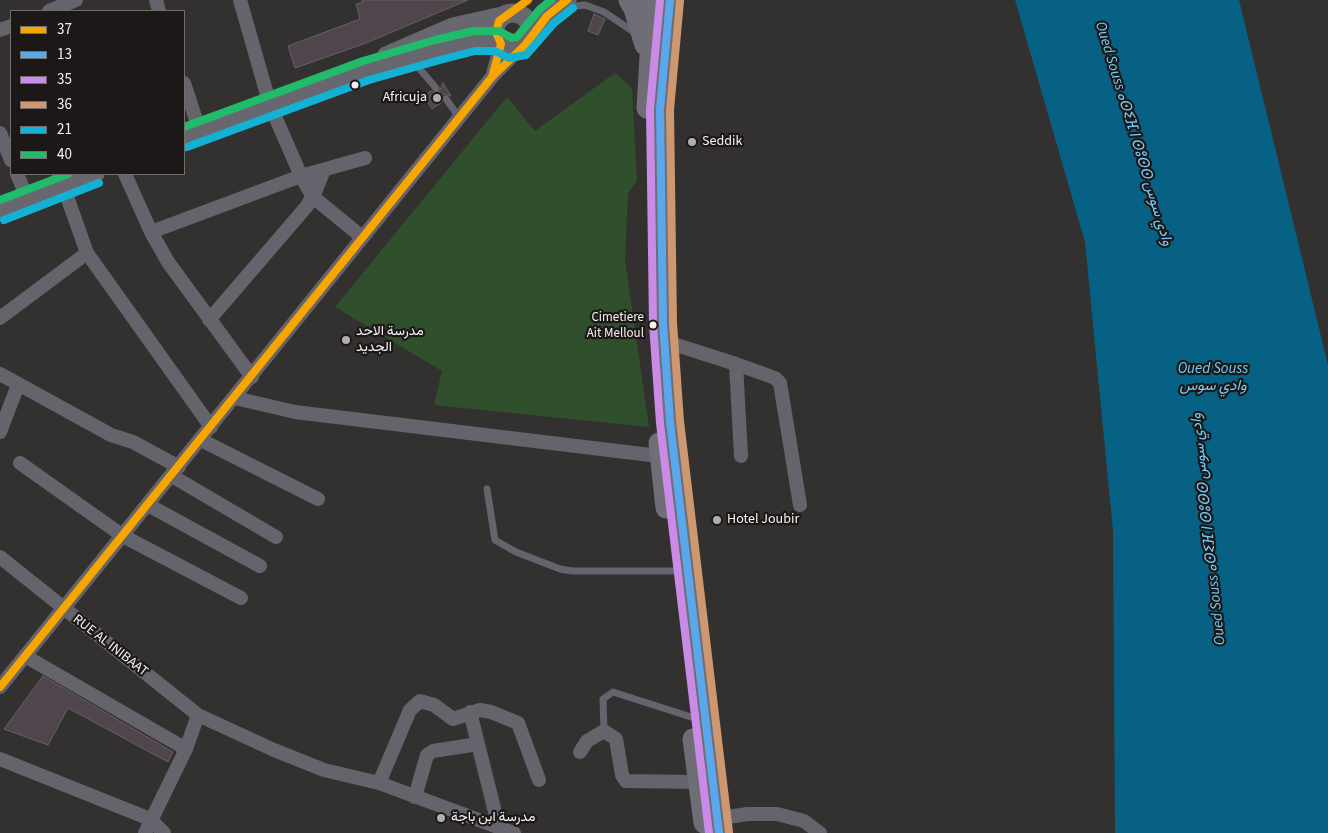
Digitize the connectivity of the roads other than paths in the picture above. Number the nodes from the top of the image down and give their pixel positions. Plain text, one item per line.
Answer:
1 (240, 0) edge
2 (528, 0) edge
3 (629, 0) edge
4 (651, 0) edge
5 (670, 0) edge
6 (76, 4) edge
7 (562, 5) edge
8 (53, 10) edge
9 (507, 14) junction
10 (642, 37) junction
11 (526, 41) junction
12 (500, 43) junction
13 (408, 60) junction
14 (649, 60) junction
15 (366, 70) junction
16 (492, 77) junction
17 (436, 88) dead end
18 (185, 90) edge
19 (446, 99) dead end
20 (270, 105) junction
21 (460, 117) junction
22 (0, 133) edge
23 (192, 135) edge
24 (10, 158) edge
25 (365, 158) dead end
26 (324, 170) junction
27 (17, 175) edge
28 (89, 175) edge
29 (125, 175) edge
30 (301, 176) junction
31 (61, 180) edge
32 (312, 197) junction
33 (28, 200) junction
34 (0, 211) edge
35 (151, 232) junction
36 (362, 237) junction
37 (87, 253) junction
38 (0, 318) edge
39 (209, 320) junction
40 (664, 341) junction
41 (736, 364) junction
42 (0, 374) edge
43 (252, 377) junction
44 (18, 385) junction
45 (235, 398) junction
46 (211, 427) junction
47 (0, 432) edge
48 (201, 440) junction
49 (741, 456) dead end
50 (668, 458) junction
51 (20, 463) dead end
52 (175, 471) junction
53 (487, 489) dead end
54 (318, 499) dead end
55 (148, 505) junction
56 (800, 505) dead end
57 (123, 536) junction
58 (276, 537) dead end
59 (0, 556) edge
60 (260, 566) dead end
61 (674, 571) junction
62 (241, 598) dead end
63 (63, 609) junction
64 (25, 656) junction
65 (0, 687) edge
66 (470, 712) junction
67 (198, 715) junction
68 (691, 716) junction
69 (604, 731) junction
70 (478, 744) junction
71 (186, 750) junction
72 (580, 752) dead end
73 (0, 759) edge
74 (538, 780) dead end
75 (698, 782) junction
76 (379, 783) junction
77 (414, 797) junction
78 (150, 819) junction
79 (711, 826) edge
80 (499, 828) junction
81 (145, 833) edge
82 (164, 833) edge
83 (514, 833) edge
84 (820, 833) edge

1 - 20 street
2 - 9 main road
3 - 10 main road
4 - 14 main road
5 - 40 main road
6 - 8 street
7 - 10 lane
7 - 11 main road
9 - 11 main road
9 - 12 main road
9 - 15 main road
10 - 14 main road
11 - 12 main road
11 - 16 street
12 - 13 main road
12 - 16 street
13 - 15 main road
13 - 17 lane
14 - 50 main road
15 - 20 main road
16 - 21 street
18 - 23 street
19 - 21 lane
20 - 23 main road
20 - 30 street
21 - 36 street
22 - 24 street
25 - 26 street
26 - 30 street
26 - 32 street
27 - 33 street
28 - 31 main road
29 - 35 street
30 - 32 street
30 - 35 street
31 - 33 main road
31 - 37 street
32 - 36 street
32 - 39 street
33 - 34 main road
35 - 39 street
36 - 43 street
37 - 38 street
37 - 46 street
39 - 43 street
40 - 41 street
40 - 50 main road
41 - 49 street
41 - 56 street
42 - 44 street
43 - 45 street
44 - 47 street
44 - 52 street
45 - 46 street
45 - 50 street
46 - 48 street
48 - 52 street
48 - 54 street
50 - 61 main road
50 - 79 main road
51 - 57 street
52 - 55 street
52 - 58 street
53 - 61 lane
55 - 57 street
55 - 60 street
57 - 62 street
57 - 63 street
59 - 63 street, RUE AL INIBAAT
61 - 68 main road
63 - 64 street
63 - 67 street, RUE AL INIBAAT
64 - 65 street
64 - 71 street
66 - 70 street
66 - 74 street
66 - 76 street
67 - 71 street
67 - 76 street, RUE AL INIBAAT
68 - 69 lane
68 - 75 main road
69 - 72 street
69 - 75 street
70 - 77 street
70 - 80 street
71 - 78 street
73 - 78 street
75 - 79 main road
76 - 77 street, RUE AL INIBAAT
77 - 80 street, RUE AL INIBAAT
78 - 81 street
78 - 82 street
79 - 84 street
80 - 83 street, RUE AL INIBAAT

